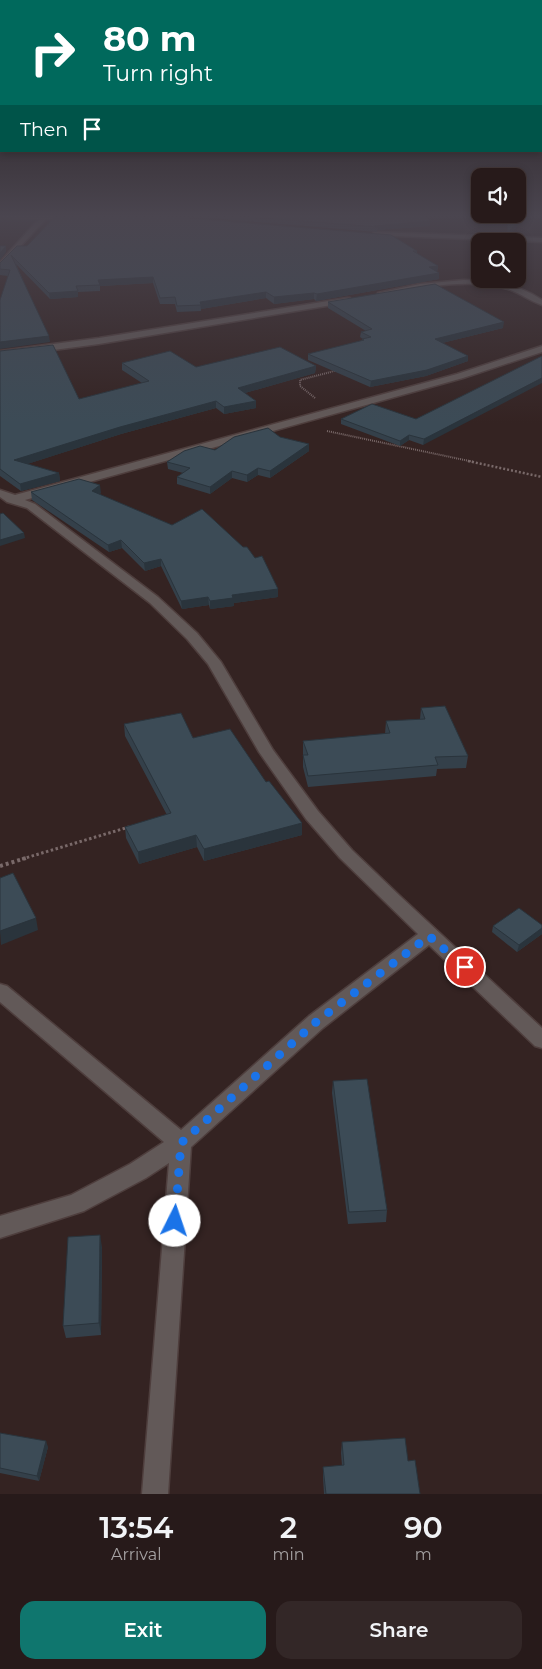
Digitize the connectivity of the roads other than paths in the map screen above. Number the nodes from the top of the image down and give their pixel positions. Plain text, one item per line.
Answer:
1 (433, 284) edge
2 (472, 284) edge
3 (376, 294) edge
4 (358, 298) edge
5 (542, 304) edge
6 (542, 349) edge
7 (0, 354) edge
8 (5, 498) edge
9 (429, 936) junction
10 (0, 991) edge
11 (542, 1040) edge
12 (181, 1143) junction
13 (0, 1227) edge
14 (154, 1494) edge

1 - 3 street
2 - 5 street
4 - 7 street
6 - 8 street
8 - 9 street
9 - 11 street
9 - 12 street
10 - 12 street
12 - 13 street
12 - 14 street

